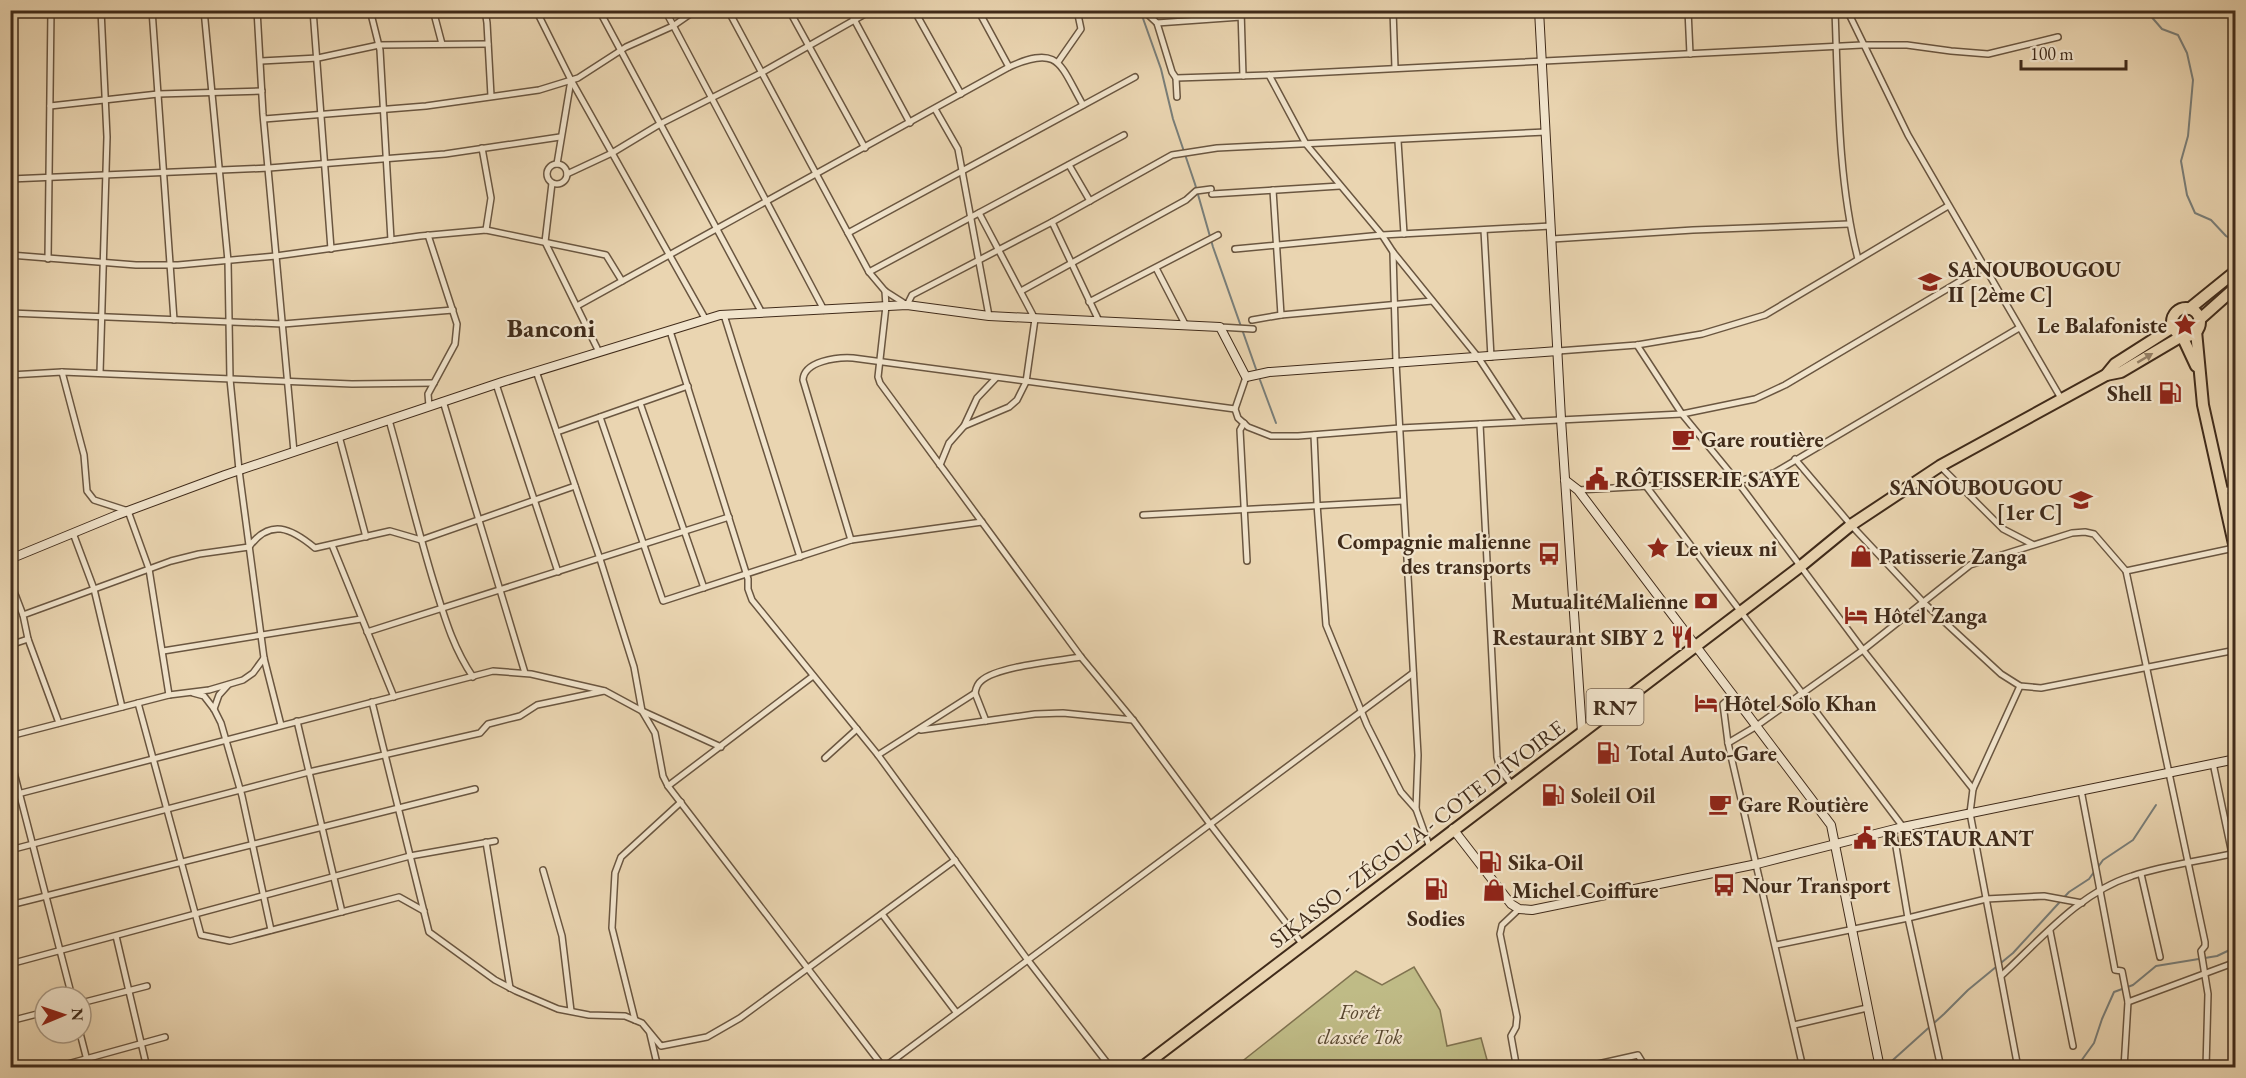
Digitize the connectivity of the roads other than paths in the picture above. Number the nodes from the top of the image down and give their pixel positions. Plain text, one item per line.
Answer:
1 (51, 10) edge
2 (101, 10) edge
3 (152, 10) edge
4 (204, 10) edge
5 (257, 10) edge
6 (314, 10) edge
7 (370, 10) edge
8 (433, 10) edge
9 (485, 10) edge
10 (536, 10) edge
11 (599, 10) edge
12 (665, 10) edge
13 (696, 10) edge
14 (728, 10) edge
15 (789, 10) edge
16 (849, 10) edge
17 (872, 10) edge
18 (914, 10) edge
19 (978, 10) edge
20 (1095, 10) edge
21 (1143, 10) edge
22 (1241, 10) edge
23 (1393, 10) edge
24 (1539, 10) edge
25 (1688, 10) edge
26 (1835, 10) edge
27 (1847, 10) edge
28 (1078, 13) edge
29 (1241, 18) junction
30 (854, 21) junction
31 (1157, 23) junction
32 (673, 26) junction
33 (2058, 37) dead end
34 (441, 44) junction
35 (488, 44) junction
36 (379, 45) junction
37 (1862, 45) junction
38 (809, 46) junction
39 (1837, 47) junction
40 (621, 50) junction
41 (1690, 54) junction
42 (318, 58) junction
43 (261, 61) junction
44 (1543, 61) junction
45 (1058, 62) junction
46 (1009, 68) junction
47 (1395, 68) junction
48 (761, 73) junction
49 (1269, 75) junction
50 (1244, 76) junction
51 (1135, 77) dead end
52 (1176, 78) junction
53 (571, 80) junction
54 (262, 91) junction
55 (212, 93) junction
56 (158, 94) junction
57 (961, 94) junction
58 (490, 96) junction
59 (1177, 97) dead end
60 (711, 98) junction
61 (105, 100) junction
62 (1083, 105) junction
63 (50, 106) junction
64 (384, 109) junction
65 (935, 109) junction
66 (322, 115) junction
67 (264, 119) junction
68 (910, 123) junction
69 (660, 124) junction
70 (1546, 132) junction
71 (1124, 135) dead end
72 (560, 137) junction
73 (1398, 141) junction
74 (1306, 144) junction
75 (482, 148) junction
76 (865, 148) junction
77 (612, 153) junction
78 (386, 159) junction
79 (325, 164) junction
80 (557, 164) junction
81 (1069, 165) junction
82 (268, 168) junction
83 (219, 170) junction
84 (962, 171) junction
85 (163, 173) junction
86 (567, 174) junction
87 (816, 175) junction
88 (106, 176) junction
89 (49, 177) junction
90 (10, 179) edge
91 (552, 183) junction
92 (1340, 186) junction
93 (1273, 190) junction
94 (1090, 201) junction
95 (767, 202) junction
96 (1948, 206) junction
97 (979, 213) junction
98 (971, 217) junction
99 (1052, 222) junction
100 (1849, 224) junction
101 (1551, 226) junction
102 (717, 229) junction
103 (486, 230) junction
104 (1484, 230) junction
105 (848, 233) junction
106 (1404, 234) junction
107 (428, 235) junction
108 (1218, 235) dead end
109 (1382, 235) junction
110 (1552, 239) junction
111 (391, 240) junction
112 (545, 242) junction
113 (1277, 244) junction
114 (330, 249) junction
115 (1235, 249) dead end
116 (999, 250) junction
117 (1393, 252) junction
118 (10, 255) edge
119 (670, 255) junction
120 (276, 256) junction
121 (48, 258) junction
122 (1858, 259) junction
123 (228, 261) junction
124 (979, 261) junction
125 (103, 263) junction
126 (1071, 263) junction
127 (170, 265) junction
128 (1984, 267) junction
129 (1156, 268) junction
130 (2235, 271) edge
131 (869, 272) junction
132 (622, 281) junction
133 (2235, 287) edge
134 (885, 291) junction
135 (1021, 291) junction
136 (1432, 301) junction
137 (1089, 303) junction
138 (1395, 303) junction
139 (907, 305) junction
140 (577, 306) junction
141 (886, 306) junction
142 (2189, 309) junction
143 (453, 310) junction
144 (824, 310) junction
145 (10, 313) edge
146 (762, 313) junction
147 (724, 315) junction
148 (989, 315) junction
149 (1281, 315) junction
150 (102, 316) junction
151 (1035, 318) junction
152 (174, 320) junction
153 (706, 320) junction
154 (1252, 320) dead end
155 (1099, 321) junction
156 (229, 323) junction
157 (283, 324) junction
158 (1185, 324) junction
159 (2198, 326) junction
160 (1220, 327) junction
161 (2173, 327) junction
162 (2019, 328) junction
163 (1253, 329) dead end
164 (670, 331) junction
165 (2182, 336) junction
166 (1637, 345) junction
167 (1558, 351) junction
168 (599, 352) junction
169 (1478, 357) junction
170 (1491, 357) junction
171 (880, 362) junction
172 (1396, 362) junction
173 (536, 371) junction
174 (62, 372) junction
175 (2199, 372) junction
176 (100, 373) junction
177 (10, 375) edge
178 (2106, 375) junction
179 (1246, 377) junction
180 (996, 378) junction
181 (230, 379) junction
182 (288, 382) junction
183 (1026, 382) junction
184 (434, 383) junction
185 (496, 384) junction
186 (688, 387) junction
187 (2062, 400) junction
188 (443, 401) junction
189 (640, 403) junction
190 (429, 406) junction
191 (1235, 409) junction
192 (1682, 414) junction
193 (600, 417) junction
194 (1561, 419) junction
195 (390, 420) junction
196 (1521, 421) junction
197 (1244, 423) junction
198 (1480, 424) junction
199 (964, 426) junction
200 (1400, 428) junction
201 (557, 432) junction
202 (1314, 435) junction
203 (339, 436) junction
204 (294, 452) junction
205 (1795, 459) junction
206 (940, 465) junction
207 (1940, 466) junction
208 (239, 470) junction
209 (1565, 480) junction
210 (1737, 481) junction
211 (575, 486) junction
212 (1646, 486) junction
213 (2235, 489) edge
214 (1578, 490) junction
215 (2222, 491) junction
216 (534, 500) junction
217 (1404, 501) junction
218 (1317, 504) junction
219 (1243, 509) junction
220 (128, 511) junction
221 (1143, 515) dead end
222 (729, 517) junction
223 (479, 520) junction
224 (982, 522) junction
225 (2233, 524) edge
226 (1851, 525) junction
227 (684, 532) junction
228 (73, 533) junction
229 (366, 537) junction
230 (421, 540) junction
231 (851, 540) junction
232 (2032, 544) junction
233 (332, 545) junction
234 (644, 545) junction
235 (249, 547) junction
236 (2235, 551) edge
237 (800, 556) junction
238 (10, 559) edge
239 (600, 559) junction
240 (1247, 561) dead end
241 (1801, 566) junction
242 (148, 569) junction
243 (2126, 571) junction
244 (558, 572) junction
245 (747, 574) junction
246 (10, 581) edge
247 (704, 588) junction
248 (94, 589) junction
249 (500, 590) junction
250 (1924, 603) junction
251 (442, 609) junction
252 (1740, 612) junction
253 (23, 615) junction
254 (361, 619) junction
255 (367, 632) junction
256 (262, 636) junction
257 (28, 639) junction
258 (10, 645) edge
259 (1694, 646) junction
260 (1863, 650) junction
261 (2235, 650) edge
262 (163, 651) junction
263 (1081, 657) junction
264 (264, 658) junction
265 (2147, 668) junction
266 (525, 673) junction
267 (1413, 673) junction
268 (813, 676) junction
269 (474, 677) junction
270 (229, 684) junction
271 (2020, 686) junction
272 (606, 691) junction
273 (192, 692) junction
274 (975, 693) junction
275 (1801, 693) junction
276 (169, 695) junction
277 (1732, 696) junction
278 (394, 697) junction
279 (372, 702) junction
280 (138, 703) junction
281 (122, 707) junction
282 (214, 709) junction
283 (642, 711) junction
284 (1362, 711) junction
285 (1134, 720) junction
286 (297, 721) junction
287 (986, 721) junction
288 (59, 723) junction
289 (281, 725) junction
290 (1755, 727) junction
291 (857, 729) junction
292 (918, 731) junction
293 (1582, 732) junction
294 (10, 736) edge
295 (225, 739) junction
296 (1728, 744) junction
297 (721, 747) junction
298 (878, 755) junction
299 (386, 756) junction
300 (10, 757) edge
301 (825, 758) dead end
302 (153, 759) junction
303 (2235, 759) edge
304 (2213, 763) junction
305 (309, 772) junction
306 (2168, 772) junction
307 (1512, 785) junction
308 (668, 786) junction
309 (475, 789) dead end
310 (1973, 789) junction
311 (2081, 790) junction
312 (241, 791) junction
313 (19, 793) junction
314 (10, 796) edge
315 (681, 802) junction
316 (398, 809) junction
317 (1416, 809) junction
318 (167, 810) junction
319 (1970, 813) junction
320 (1210, 824) junction
321 (1903, 827) junction
322 (322, 828) junction
323 (1454, 829) junction
324 (1893, 829) junction
325 (495, 841) dead end
326 (486, 842) junction
327 (1835, 843) junction
328 (33, 844) junction
329 (252, 845) junction
330 (1430, 848) junction
331 (10, 850) edge
332 (2234, 854) edge
333 (410, 856) junction
334 (956, 860) junction
335 (181, 863) junction
336 (1757, 864) junction
337 (2188, 864) junction
338 (543, 870) dead end
339 (2235, 873) edge
340 (2141, 874) junction
341 (333, 878) junction
342 (2099, 891) junction
343 (46, 896) junction
344 (264, 896) junction
345 (1986, 899) junction
346 (2082, 903) junction
347 (10, 905) edge
348 (1519, 909) junction
349 (424, 911) junction
350 (342, 912) junction
351 (882, 914) junction
352 (195, 915) junction
353 (1908, 918) junction
354 (271, 930) junction
355 (1851, 930) junction
356 (2050, 931) junction
357 (116, 936) junction
358 (1303, 945) junction
359 (1776, 945) junction
360 (61, 951) junction
361 (2160, 957) dead end
362 (1027, 959) junction
363 (2235, 962) edge
364 (10, 964) edge
365 (808, 968) junction
366 (2204, 972) junction
367 (2001, 976) junction
368 (69, 985) edge
369 (147, 986) dead end
370 (510, 988) junction
371 (128, 991) junction
372 (93, 1000) edge
373 (2128, 1002) junction
374 (1867, 1008) junction
375 (571, 1011) junction
376 (956, 1012) junction
377 (33, 1015) edge
378 (635, 1020) junction
379 (10, 1021) edge
380 (1794, 1025) junction
381 (649, 1032) junction
382 (165, 1037) dead end
383 (141, 1044) junction
384 (83, 1045) edge
385 (2073, 1046) dead end
386 (87, 1058) junction
387 (1879, 1066) edge
388 (883, 1067) edge
389 (53, 1068) edge
390 (89, 1068) edge
391 (147, 1068) edge
392 (658, 1068) edge
393 (1111, 1068) edge
394 (1141, 1068) edge
395 (1523, 1068) edge
396 (1580, 1068) edge
397 (1646, 1068) edge
398 (1803, 1068) edge
399 (1941, 1068) edge
400 (2018, 1068) edge
401 (2124, 1068) edge
402 (2206, 1068) edge

1 - 63 street
2 - 61 street
3 - 56 street
4 - 55 street
5 - 43 street
6 - 42 street
7 - 36 street
8 - 34 street
9 - 35 street
10 - 53 street
11 - 40 street
12 - 32 street
13 - 32 street
14 - 48 street
15 - 38 street
16 - 30 street
17 - 30 street
18 - 57 street
19 - 46 street
20 - 28 street
21 - 31 street
22 - 29 street
23 - 47 street
24 - 44 street
25 - 41 street
26 - 39 street
27 - 37 street
28 - 45 street
29 - 31 street
29 - 50 street
30 - 38 street
30 - 68 street
31 - 52 street
32 - 40 street
32 - 60 street
33 - 37 street
34 - 35 street
34 - 36 street
35 - 58 street
36 - 42 street
36 - 64 street
37 - 39 street
37 - 96 street
38 - 48 street
38 - 76 street
39 - 41 street
39 - 100 street
40 - 53 street
40 - 69 street
41 - 44 street
42 - 43 street
42 - 66 street
43 - 54 street
44 - 47 street
44 - 70 street
45 - 46 street
45 - 62 street
46 - 57 street
47 - 49 street
48 - 60 street
48 - 87 street
49 - 50 street
49 - 74 street
50 - 52 street
51 - 62 street
52 - 59 street
53 - 58 street
53 - 72 street
53 - 77 street
54 - 55 street
54 - 67 street
55 - 56 street
55 - 83 street
56 - 61 street
56 - 85 street
57 - 65 street
58 - 64 street
60 - 69 street
60 - 95 street
61 - 63 street
61 - 88 street
62 - 84 street
63 - 89 street
64 - 66 street
64 - 78 street
65 - 68 street
65 - 84 street
66 - 67 street
66 - 79 street
67 - 82 street
68 - 76 street
69 - 77 street
69 - 102 street
70 - 73 street
70 - 101 street
71 - 81 street
72 - 75 street
72 - 80 street
73 - 74 street
73 - 106 street
74 - 92 street
74 - 94 street
75 - 78 street
75 - 103 street
76 - 87 street
77 - 86 street
77 - 119 street
78 - 79 street
78 - 111 street
79 - 82 street
79 - 114 street
80 - 86 street
80 - 91 street
81 - 94 street
81 - 97 street
82 - 83 street
82 - 120 street
83 - 85 street
83 - 123 street
84 - 98 street
84 - 105 street
85 - 88 street
85 - 127 street
86 - 91 street
87 - 95 street
87 - 105 street
88 - 89 street
88 - 125 street
89 - 90 street
89 - 121 street
91 - 112 street
92 - 93 street
92 - 109 street
93 - 113 street
93 - 126 street
94 - 99 street
95 - 102 street
95 - 144 street
96 - 122 street
96 - 128 street
97 - 98 street
97 - 116 street
98 - 124 street
98 - 131 street
99 - 116 street
99 - 126 street
100 - 110 street
100 - 122 street
101 - 104 street
101 - 110 street
102 - 119 street
102 - 146 street
103 - 107 street
103 - 112 street
104 - 106 street
104 - 170 street
105 - 131 street
106 - 109 street
107 - 111 street
107 - 143 street
108 - 129 street
109 - 113 street
109 - 117 street
110 - 167 street
111 - 114 street
112 - 132 street
112 - 140 street
113 - 115 street
113 - 149 street
114 - 120 street
116 - 124 street
116 - 135 street
117 - 136 street
117 - 138 street
118 - 121 street
119 - 132 street
119 - 153 street
120 - 123 street
120 - 157 street
121 - 125 street
122 - 166 street
123 - 127 street
123 - 156 street
124 - 139 street
124 - 148 street
125 - 127 street
125 - 150 street
126 - 135 street
126 - 137 street
127 - 152 street
128 - 162 street
128 - 192 street
129 - 137 street
129 - 158 street
130 - 142 highway, RN7
131 - 134 street
132 - 140 street
133 - 159 highway, RN7
134 - 139 street
134 - 141 street
135 - 151 street
136 - 138 street
136 - 169 street
137 - 155 street
138 - 149 street
138 - 172 street
139 - 141 street
139 - 148 street
140 - 168 street
141 - 144 street
141 - 171 street
142 - 159 highway
142 - 161 highway, RN7
143 - 157 street
143 - 184 street
144 - 146 street
145 - 150 street
146 - 147 street
147 - 153 street
147 - 237 street
148 - 151 street
149 - 154 street
150 - 152 street
150 - 176 street
151 - 155 street
151 - 183 street
152 - 156 street
153 - 164 street
155 - 158 street
156 - 157 street
156 - 181 street
157 - 182 street
158 - 160 street
159 - 165 highway, RN7
159 - 175 highway
160 - 163 street
160 - 179 street
161 - 165 highway
161 - 178 highway, RN7
162 - 187 street
162 - 205 street
164 - 168 street
164 - 186 street
165 - 175 highway
178 -> 165 highway, RN7
166 - 167 street
166 - 192 street
167 - 170 street
167 - 194 street
168 - 173 street
169 - 170 street
169 - 172 street
169 - 196 street
171 - 180 street
171 - 206 street
171 - 231 street
172 - 179 street
172 - 200 street
173 - 185 street
173 - 201 street
174 - 176 street
174 - 177 street
174 - 220 street
175 - 215 highway
176 - 181 street
178 - 187 highway, SIKASSO - ZÉGOUA - COTE D'IVOIRE / RN7
179 - 191 street
180 - 183 street
180 - 199 street
181 - 182 street
181 - 208 street
182 - 184 street
182 - 204 street
183 - 191 street
183 - 199 street
184 - 190 street
185 - 188 street
185 - 216 street
186 - 189 street
186 - 222 street
187 - 207 highway, SIKASSO - ZÉGOUA - COTE D'IVOIRE / RN7
188 - 190 street
188 - 223 street
189 - 193 street
189 - 227 street
190 - 195 street
191 - 197 street
192 - 194 street
192 - 210 street
193 - 201 street
193 - 234 street
194 - 196 street
194 - 209 street
195 - 203 street
195 - 230 street
196 - 198 street
197 - 202 street
197 - 219 street
198 - 200 street
198 - 307 street
199 - 206 street
200 - 202 street
200 - 217 street
201 - 211 street
202 - 218 street
203 - 204 street
203 - 229 street
204 - 208 street
205 - 210 street
205 - 226 street
206 - 224 street
207 - 226 highway, SIKASSO - ZÉGOUA - COTE D'IVOIRE / RN7
207 - 232 street
208 - 220 street
208 - 235 street
209 - 214 street
209 - 293 street
210 - 212 street
210 - 241 street
211 - 216 street
211 - 239 street
212 - 214 street
212 - 252 street
213 - 215 street
214 - 259 street
215 - 225 highway
216 - 223 street
216 - 244 street
217 - 218 street
217 - 267 street
218 - 219 street
218 - 284 street
219 - 221 street
219 - 240 street
220 - 228 street
220 - 242 street
222 - 227 street
222 - 245 street
223 - 230 street
223 - 249 street
224 - 231 street
224 - 263 street
225 - 236 highway
226 - 241 highway, SIKASSO - ZÉGOUA - COTE D'IVOIRE / RN7
226 - 250 street
227 - 234 street
227 - 247 street
228 - 238 street
228 - 248 street
229 - 230 street
229 - 233 street
230 - 251 street
231 - 237 street
232 - 243 street
232 - 250 street
233 - 235 street
233 - 254 street
234 - 239 street
234 - 247 street
235 - 242 street
235 - 256 street
236 - 243 street
237 - 245 street
239 - 244 street
239 - 283 street
241 - 252 highway, SIKASSO - ZÉGOUA - COTE D'IVOIRE / RN7
241 - 260 street
242 - 248 street
242 - 262 street
243 - 265 street
244 - 249 street
245 - 247 street
245 - 268 street
246 - 253 street
248 - 253 street
248 - 281 street
249 - 251 street
249 - 266 street
250 - 260 street
250 - 271 street
251 - 255 street
251 - 269 street
252 - 259 highway, SIKASSO - ZÉGOUA - COTE D'IVOIRE / RN7
252 - 275 street
253 - 257 street
254 - 255 street
254 - 256 street
255 - 278 street
256 - 262 street
256 - 264 street
257 - 258 street
257 - 288 street
259 - 277 street
259 - 293 highway, SIKASSO - ZÉGOUA - COTE D'IVOIRE / RN7
260 - 275 street
260 - 310 street
261 - 265 street
262 - 276 street
263 - 274 street
263 - 285 street
264 - 270 street
264 - 289 street
265 - 271 street
265 - 306 street
266 - 269 street
266 - 272 street
267 - 284 street
267 - 317 street
268 - 291 street
268 - 297 street
269 - 278 street
270 - 273 street
270 - 282 street
271 - 310 street
272 - 283 street
272 - 299 street
273 - 276 street
273 - 282 street
274 - 287 street
274 - 292 street
275 - 290 street
275 - 321 street
276 - 280 street
277 - 290 street
277 - 296 street
278 - 279 street
279 - 286 street
279 - 299 street
280 - 281 street
280 - 302 street
281 - 288 street
282 - 295 street
283 - 297 street
283 - 308 street
284 - 317 street
284 - 320 street
285 - 287 street
285 - 320 street
286 - 289 street
286 - 305 street
287 - 292 street
288 - 294 street
289 - 295 street
290 - 296 street
290 - 327 street
291 - 298 street
291 - 301 street
292 - 298 street
293 - 307 highway, SIKASSO - ZÉGOUA - COTE D'IVOIRE / RN7
295 - 302 street
295 - 312 street
296 - 336 street
297 - 308 street
298 - 334 street
299 - 305 street
299 - 316 street
300 - 313 street
302 - 313 street
302 - 318 street
303 - 304 street
304 - 306 street
304 - 332 street
305 - 312 street
305 - 322 street
306 - 311 street
306 - 337 street
307 - 323 highway, SIKASSO - ZÉGOUA - COTE D'IVOIRE / RN7
308 - 315 street
309 - 316 street
310 - 319 street
311 - 319 street
311 - 342 street
312 - 318 street
312 - 329 street
313 - 314 street
313 - 328 street
315 - 365 street
315 - 378 street
316 - 322 street
316 - 333 street
317 - 330 street
318 - 328 street
318 - 335 street
319 - 321 street
319 - 345 street
320 - 358 street
320 - 362 street
321 - 324 street
322 - 329 street
322 - 341 street
323 - 330 highway, SIKASSO - ZÉGOUA - COTE D'IVOIRE / RN7
323 - 348 street
324 - 327 street
324 - 353 street
325 - 326 street
326 - 333 street
326 - 370 street
327 - 336 street
327 - 355 street
328 - 331 street
328 - 343 street
329 - 335 street
329 - 344 street
330 - 358 highway, SIKASSO - ZÉGOUA - COTE D'IVOIRE / RN7
332 - 337 street
332 - 339 street
333 - 341 street
333 - 349 street
334 - 351 street
334 - 362 street
335 - 343 street
335 - 352 street
336 - 348 street
336 - 359 street
337 - 340 street
337 - 366 street
338 - 375 street
340 - 342 street
340 - 361 street
341 - 344 street
341 - 350 street
342 - 346 street
342 - 373 street
343 - 347 street
343 - 360 street
344 - 352 street
344 - 354 street
345 - 346 street
345 - 353 street
345 - 367 street
346 - 356 street
348 - 395 street
349 - 350 street
349 - 370 street
350 - 354 street
351 - 365 street
351 - 376 street
352 - 354 street
352 - 357 street
353 - 355 street
353 - 399 street
355 - 359 street
355 - 374 street
356 - 367 street
356 - 385 street
357 - 360 street
357 - 371 street
358 - 394 highway, SIKASSO - ZÉGOUA - COTE D'IVOIRE / RN7
359 - 380 street
360 - 364 street
360 - 368 street
362 - 376 street
362 - 393 street
363 - 366 street
365 - 381 street
365 - 388 street
366 - 373 street
366 - 402 street
367 - 400 street
369 - 371 street
370 - 375 street
371 - 372 street
371 - 383 street
373 - 401 street
374 - 380 street
374 - 387 street
375 - 378 street
376 - 388 street
377 - 379 street
378 - 381 street
380 - 398 street
381 - 392 street
382 - 383 street
383 - 386 street
383 - 391 street
384 - 386 street
386 - 389 street
386 - 390 street
396 - 397 street

